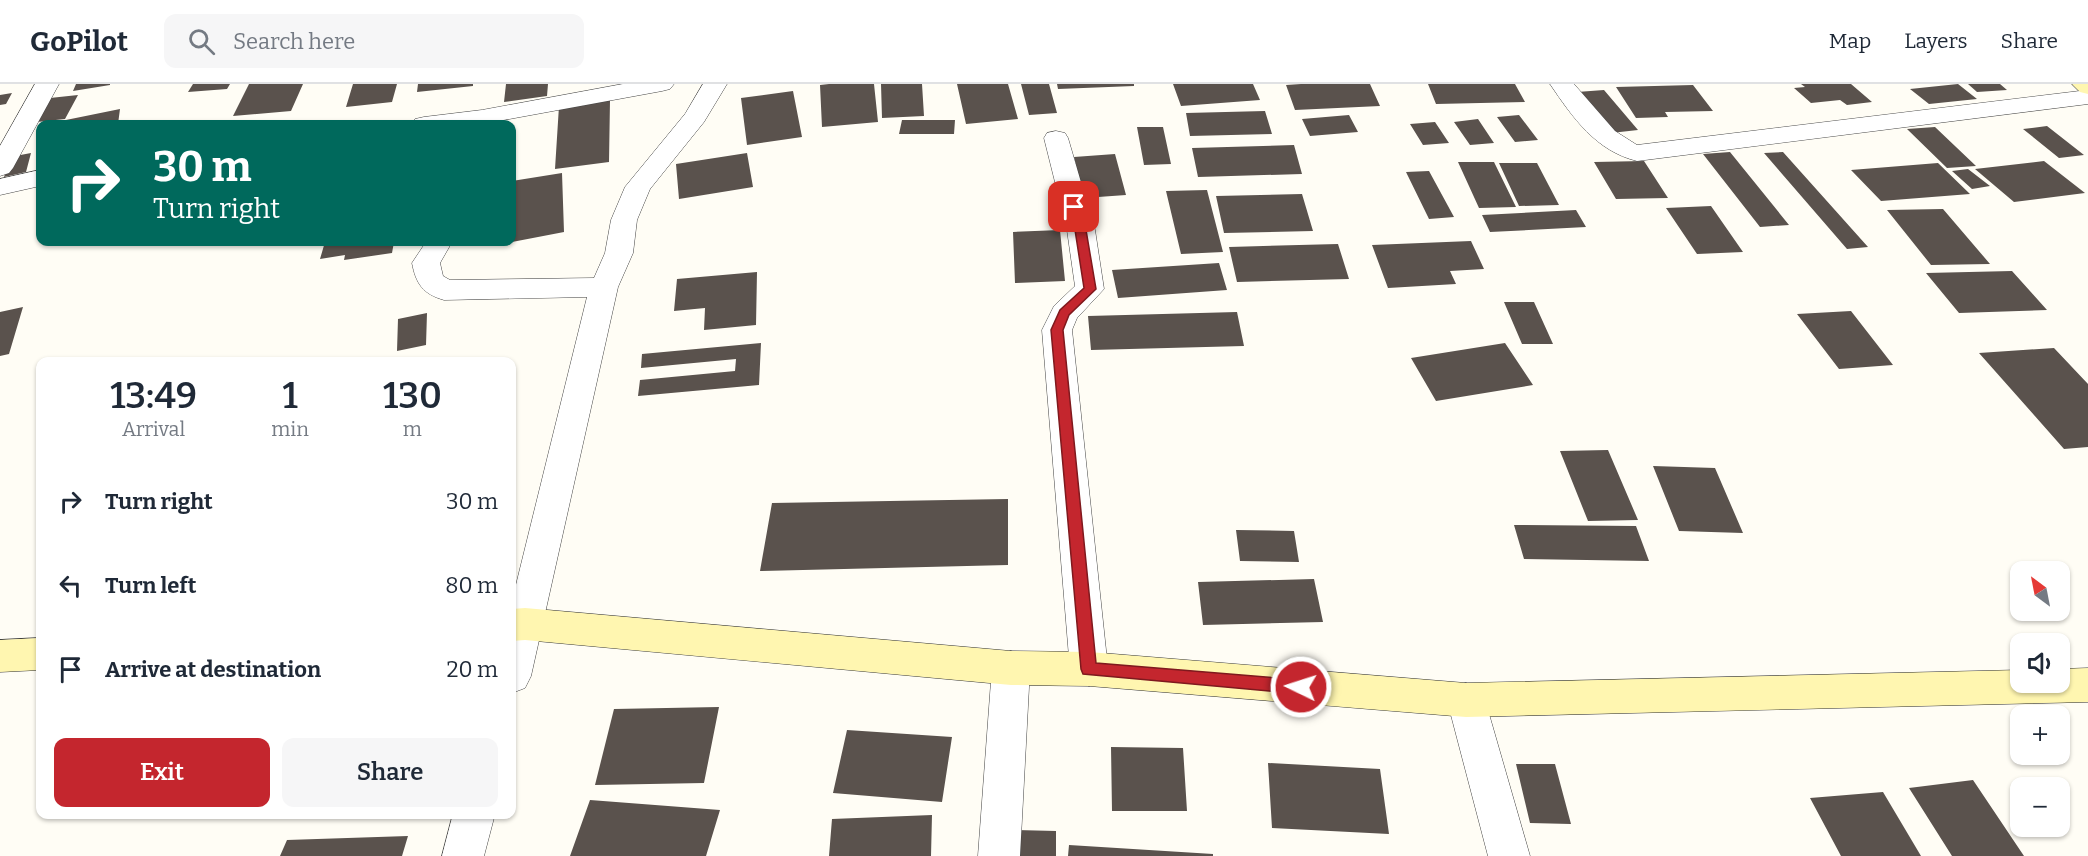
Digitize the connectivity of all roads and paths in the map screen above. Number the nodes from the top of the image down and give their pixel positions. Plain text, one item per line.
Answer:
1 (47, 84) edge
2 (663, 84) edge
3 (714, 84) edge
4 (1562, 84) edge
5 (2084, 84) edge
6 (2088, 87) edge
7 (2088, 97) edge
8 (455, 120) edge
9 (1056, 138) dead end
10 (0, 168) edge
11 (36, 179) edge
12 (0, 187) edge
13 (437, 246) edge
14 (604, 287) junction
15 (518, 624) edge
16 (516, 641) edge
17 (36, 654) edge
18 (0, 656) edge
19 (1011, 668) junction
20 (1089, 669) junction
21 (2088, 685) edge
22 (1466, 700) junction
23 (473, 819) edge
24 (463, 856) edge
25 (999, 856) edge
26 (1509, 856) edge

1 - 10 street
2 - 8 street
3 - 14 street
4 - 7 street
5 - 6 street
9 - 20 street
11 - 12 street
13 - 14 street
14 - 15 street
15 - 16 street
15 - 19 street
17 - 18 street
19 - 20 street
19 - 25 street
20 - 22 street
21 - 22 street
22 - 26 street
23 - 24 street

